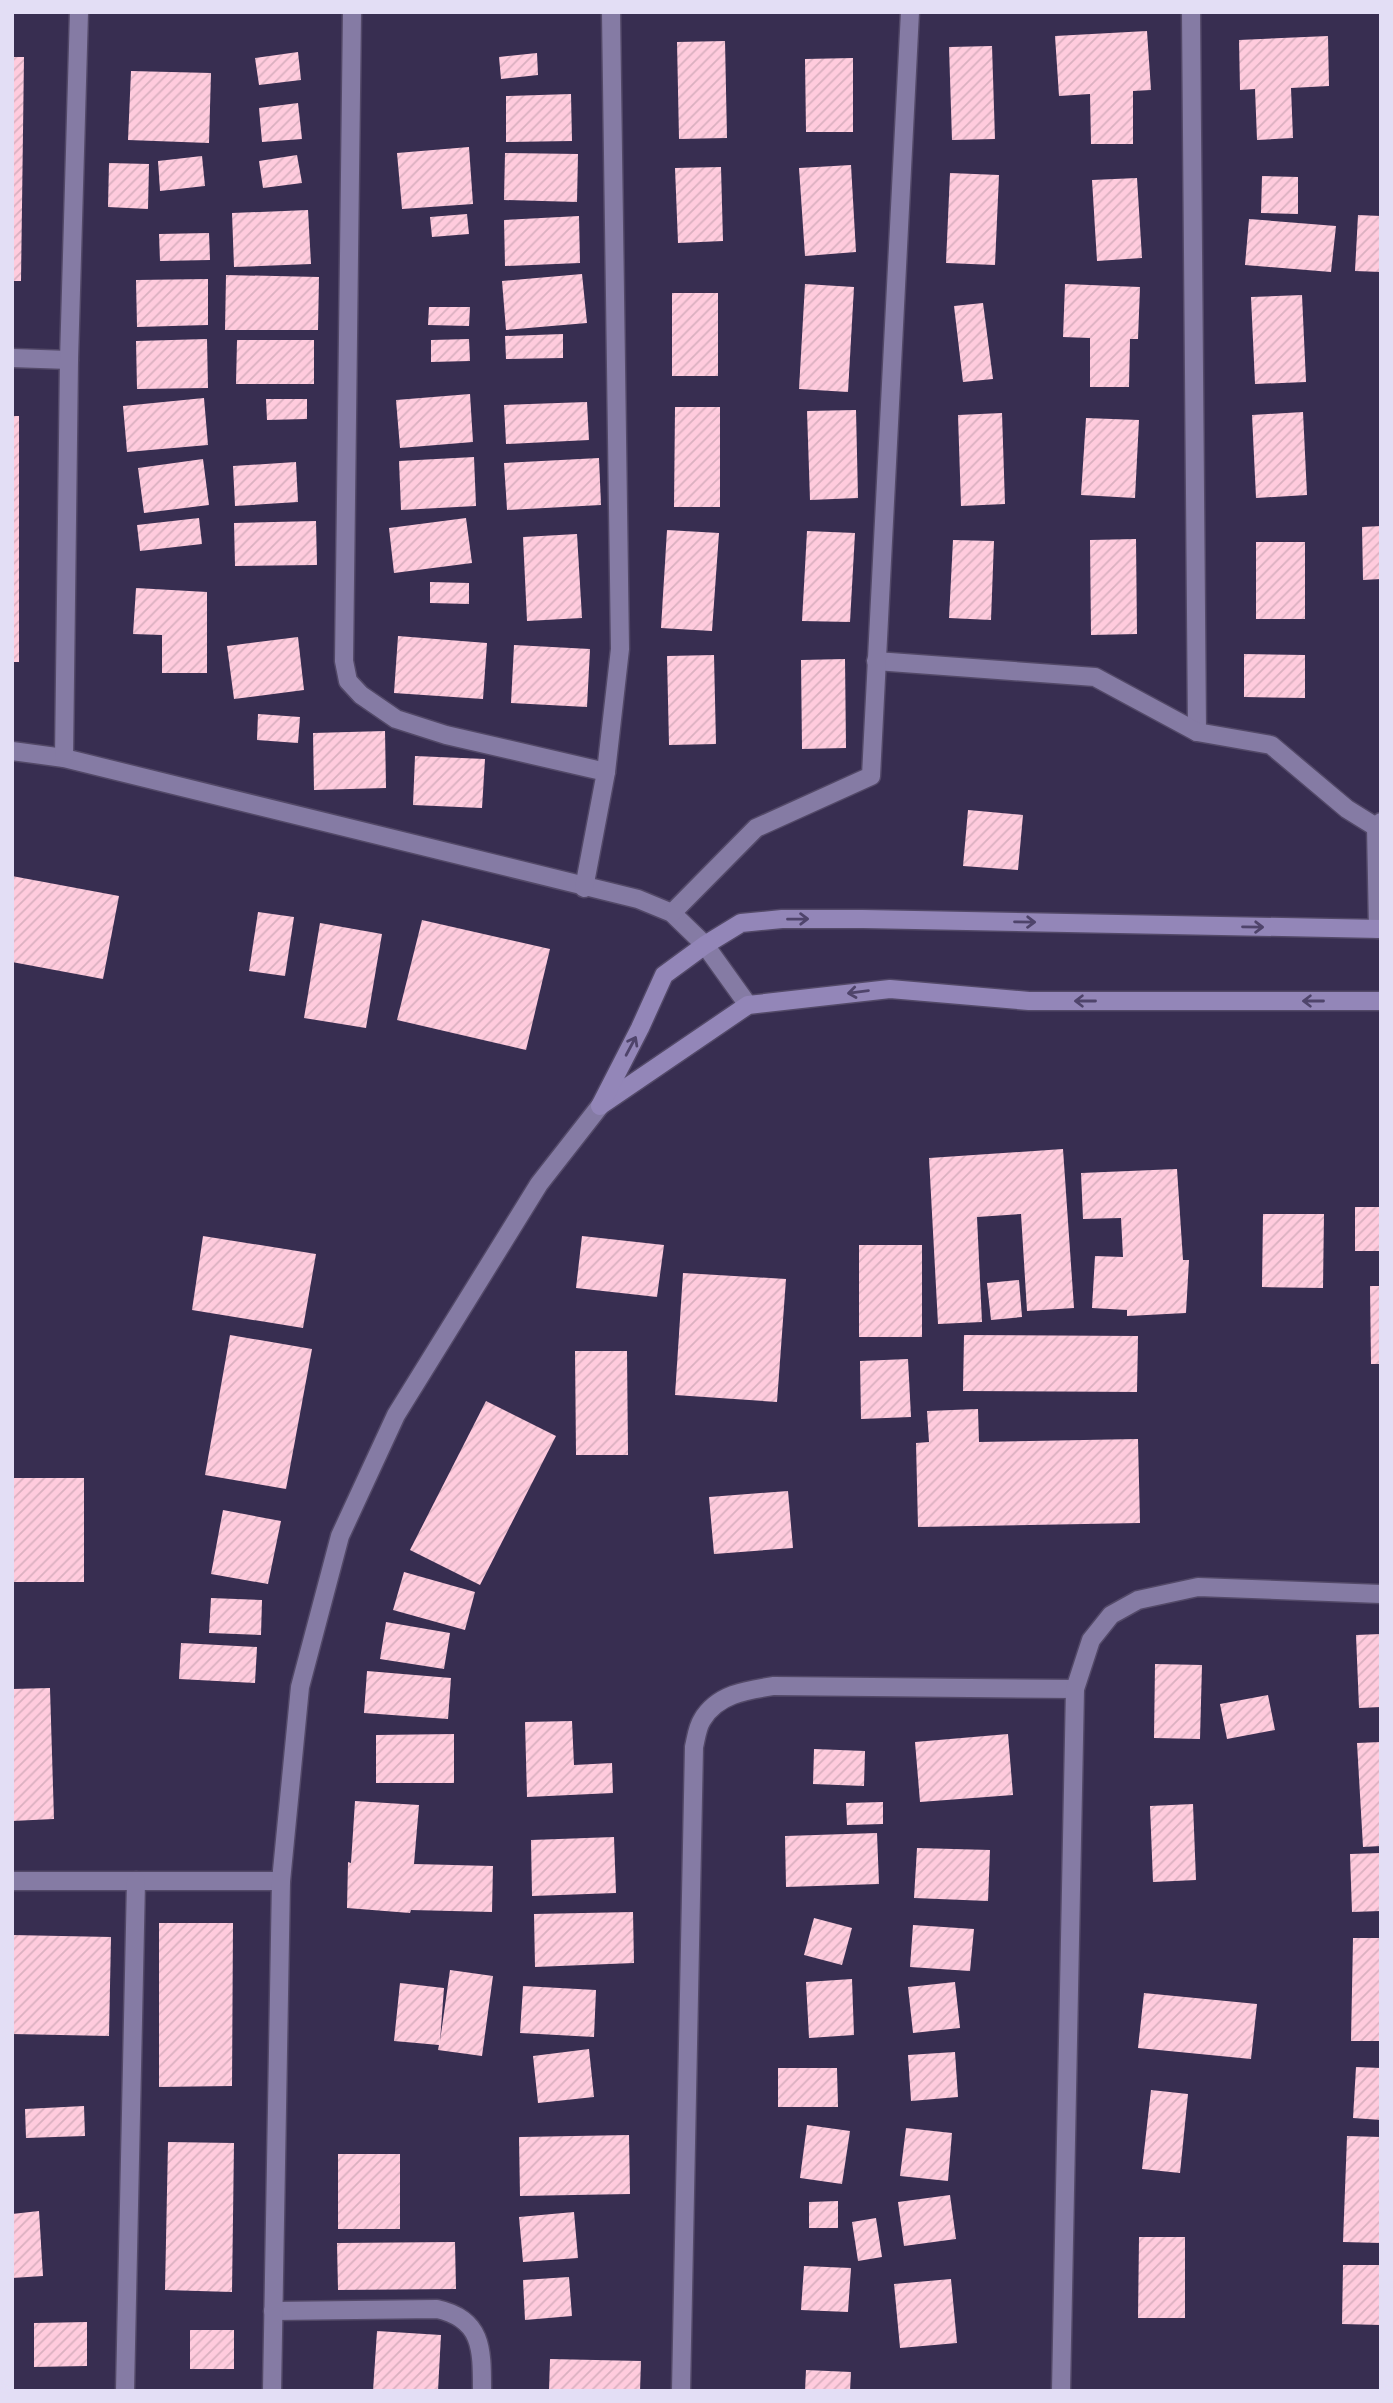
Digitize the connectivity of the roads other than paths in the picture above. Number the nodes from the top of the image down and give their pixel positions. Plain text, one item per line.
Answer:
1 (79, 12) edge
2 (352, 12) edge
3 (611, 12) edge
4 (910, 12) edge
5 (1191, 12) edge
6 (12, 358) edge
7 (69, 360) junction
8 (876, 661) junction
9 (1197, 732) junction
10 (12, 751) edge
11 (64, 758) junction
12 (606, 772) junction
13 (1378, 825) edge
14 (584, 888) junction
15 (672, 913) junction
16 (1379, 929) edge
17 (705, 945) junction
18 (1381, 1001) edge
19 (748, 1005) junction
20 (600, 1106) junction
21 (1381, 1594) edge
22 (1075, 1689) junction
23 (12, 1881) edge
24 (136, 1881) junction
25 (281, 1881) junction
26 (273, 2311) junction
27 (125, 2391) edge
28 (272, 2391) edge
29 (482, 2391) edge
30 (681, 2391) edge
31 (1061, 2391) edge

1 - 7 street
2 - 12 street
3 - 12 street
4 - 8 street
5 - 9 street
6 - 7 street
7 - 11 street
8 - 9 street
8 - 15 street
9 - 13 street
10 - 11 street
11 - 14 street
12 - 14 street
13 - 16 street
14 - 15 street
15 - 17 street
17 -> 16 street
17 - 19 street
20 -> 17 street
18 -> 19 street
19 - 20 street
20 - 25 street
21 - 22 street
22 - 30 street
22 - 31 street
23 - 24 street
24 - 25 street
24 - 27 street
25 - 26 street
26 - 28 street
26 - 29 street

